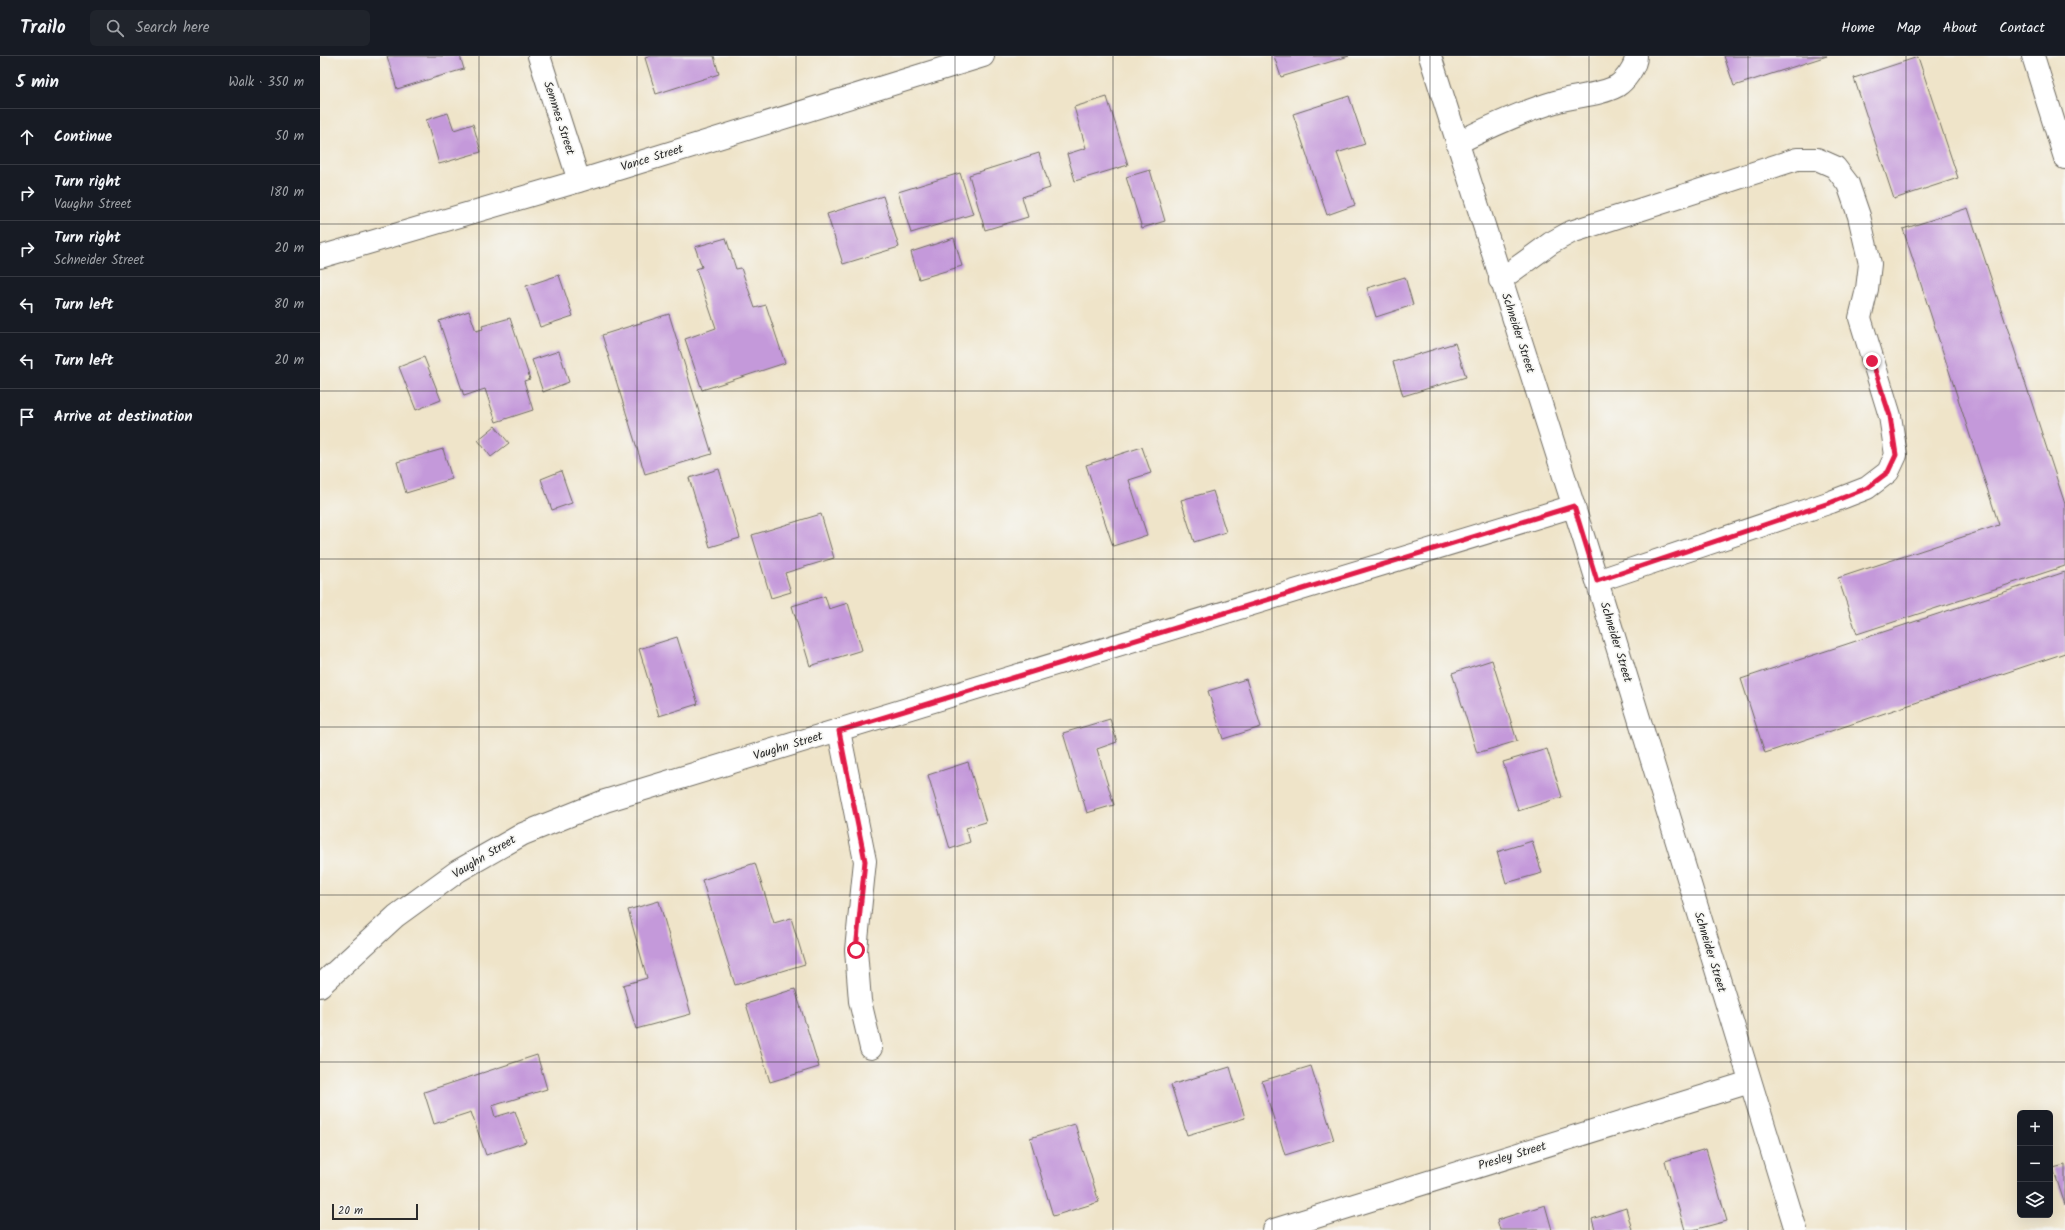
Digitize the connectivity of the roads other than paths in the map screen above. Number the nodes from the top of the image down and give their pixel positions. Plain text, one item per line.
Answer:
1 (539, 56) edge
2 (984, 56) edge
3 (1430, 56) edge
4 (1636, 56) edge
5 (2033, 56) edge
6 (1457, 143) junction
7 (2065, 158) edge
8 (579, 181) junction
9 (320, 257) edge
10 (1500, 280) junction
11 (1574, 506) junction
12 (1597, 581) junction
13 (839, 731) junction
14 (320, 986) edge
15 (871, 1048) dead end
16 (1750, 1082) junction
17 (1274, 1230) edge
18 (1796, 1230) edge

1 - 8 street, Semmes Street
2 - 8 street, Vance Street
3 - 6 street, Schneider Street
4 - 6 street
5 - 7 street
6 - 10 street, Schneider Street
8 - 9 street, Vance Street
10 - 11 street, Schneider Street
10 - 12 street
11 - 12 street, Schneider Street
11 - 13 street, Vaughn Street
12 - 16 street, Schneider Street
13 - 14 street, Vaughn Street
13 - 15 street
16 - 17 street, Presley Street
16 - 18 street, Schneider Street

